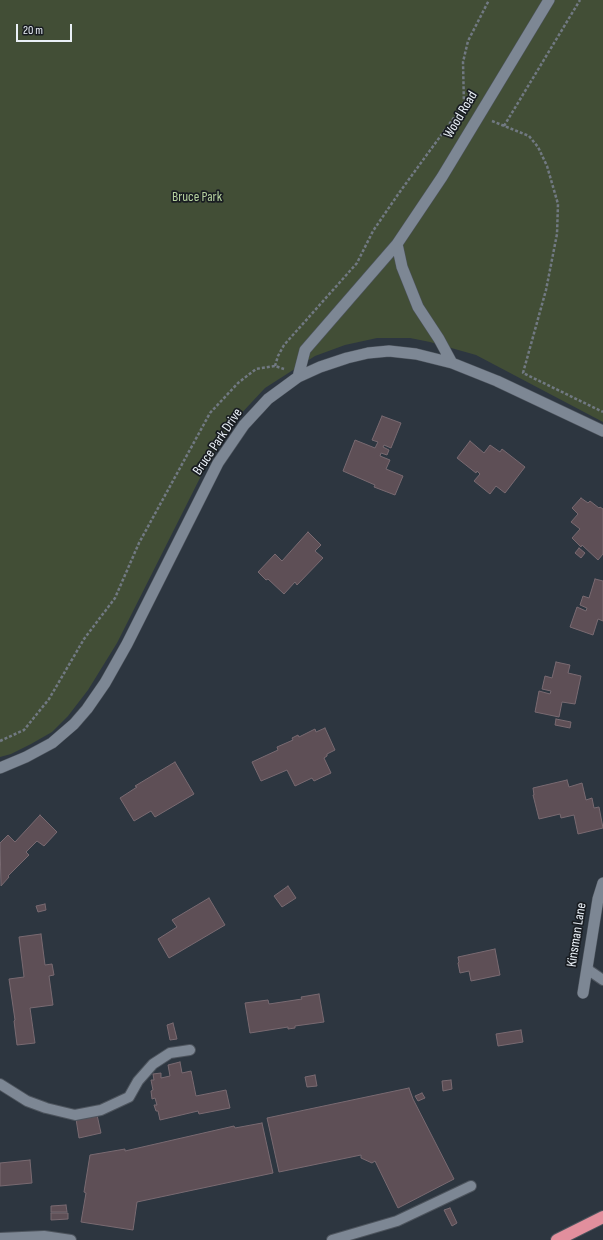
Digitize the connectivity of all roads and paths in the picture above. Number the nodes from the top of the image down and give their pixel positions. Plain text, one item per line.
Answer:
1 (489, 0) edge
2 (549, 0) edge
3 (580, 0) edge
4 (490, 120) dead end
5 (504, 126) junction
6 (397, 244) junction
7 (452, 363) junction
8 (275, 366) junction
9 (298, 377) junction
10 (603, 412) edge
11 (603, 431) edge
12 (0, 741) edge
13 (0, 768) edge
14 (603, 883) edge
15 (587, 969) junction
16 (603, 980) edge
17 (583, 993) dead end
18 (190, 1050) dead end
19 (0, 1084) edge
20 (471, 1186) dead end
21 (603, 1217) edge
22 (572, 1233) junction
23 (0, 1238) edge
24 (71, 1240) edge
25 (332, 1240) edge
26 (551, 1240) edge
27 (558, 1240) edge

1 - 8 path
2 - 6 street, Wood Road
3 - 5 path
4 - 5 path
5 - 10 path
6 - 7 street
6 - 9 street, Wood Road
7 - 9 street, Bruce Park Drive
7 - 11 street, Bruce Park Drive
8 - 9 path
8 - 12 path
9 - 13 street, Bruce Park Drive
14 - 15 street, Kinsman Lane
15 - 16 lane
15 - 17 street, Kinsman Lane
18 - 19 lane
20 - 25 lane
21 - 22 highway
22 - 26 highway
22 - 27 highway
23 - 24 lane

